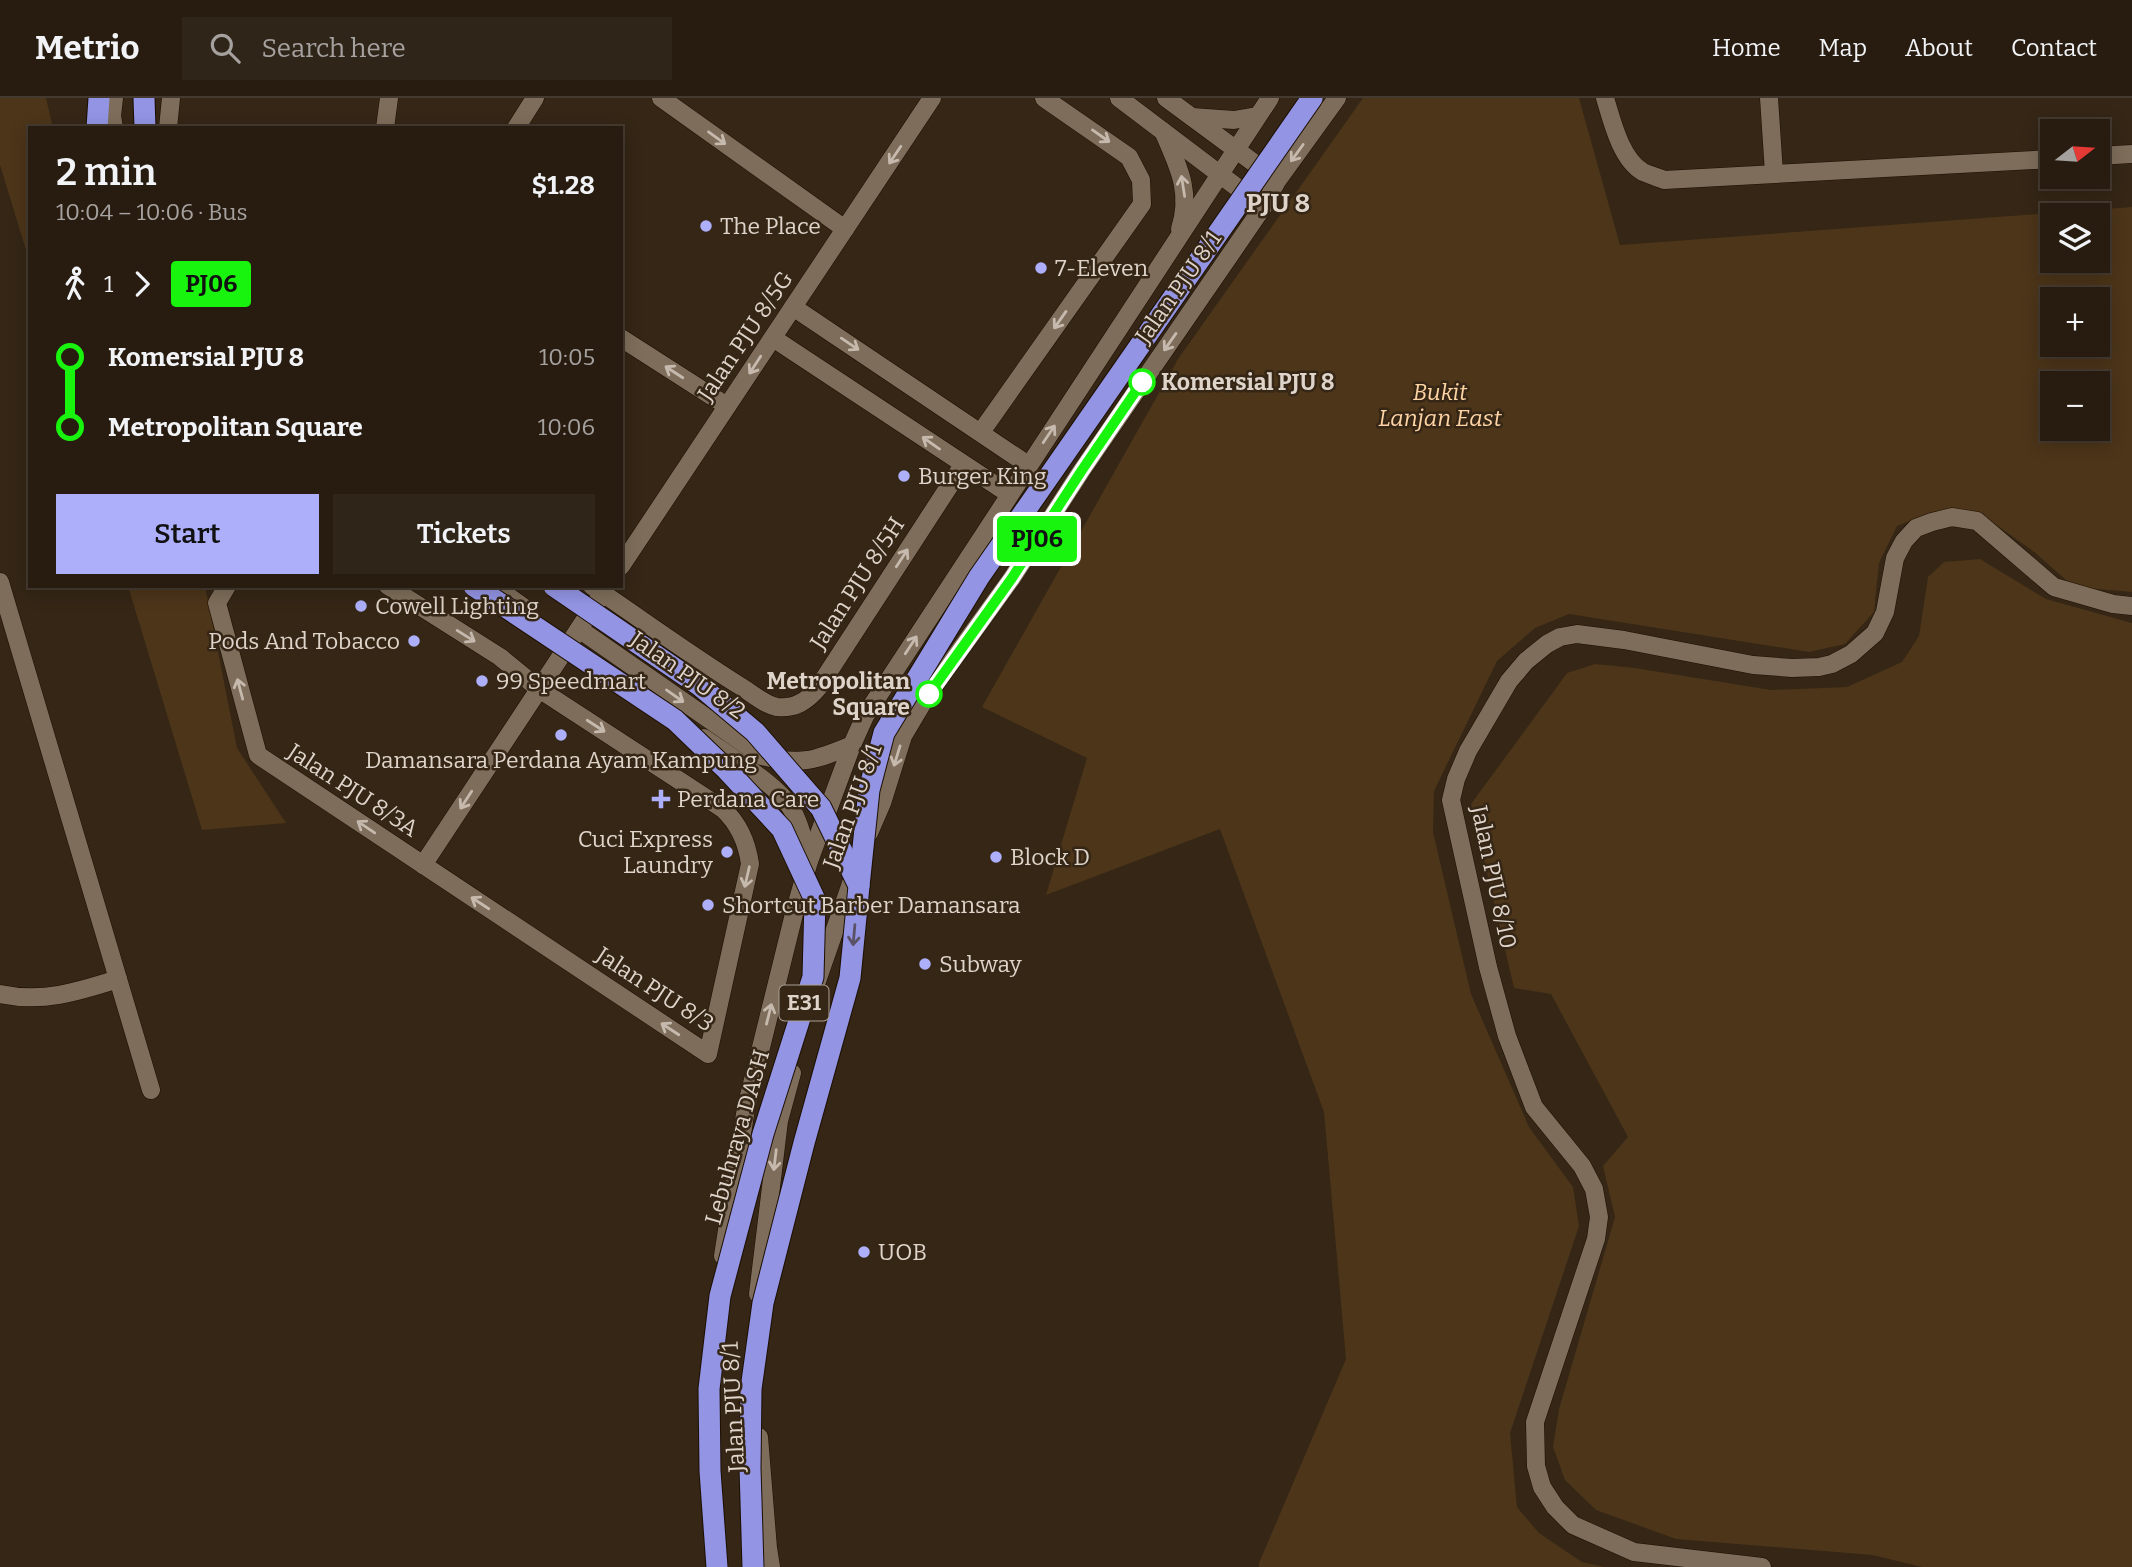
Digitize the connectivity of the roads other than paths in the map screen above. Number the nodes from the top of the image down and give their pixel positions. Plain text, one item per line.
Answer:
1 (99, 98) edge
2 (114, 98) edge
3 (144, 98) edge
4 (171, 98) edge
5 (389, 98) edge
6 (535, 98) edge
7 (661, 98) edge
8 (932, 98) edge
9 (1044, 98) edge
10 (1119, 98) edge
11 (1166, 98) edge
12 (1270, 98) edge
13 (1312, 98) edge
14 (1337, 98) edge
15 (1605, 98) edge
16 (1769, 98) edge
17 (1258, 116) junction
18 (1192, 117) junction
19 (97, 126) edge
20 (114, 126) edge
21 (145, 126) edge
22 (168, 126) edge
23 (385, 126) edge
24 (517, 126) edge
25 (1163, 131) junction
26 (1235, 149) junction
27 (2132, 153) edge
28 (2110, 155) edge
29 (2040, 160) edge
30 (1774, 173) junction
31 (1222, 174) junction
32 (1278, 181) junction
33 (1263, 207) junction
34 (845, 229) junction
35 (1177, 243) junction
36 (793, 307) junction
37 (773, 338) junction
38 (623, 339) edge
39 (727, 407) junction
40 (981, 432) junction
41 (963, 465) junction
42 (1028, 465) junction
43 (1009, 494) junction
44 (623, 562) edge
45 (0, 582) edge
46 (226, 588) edge
47 (391, 588) edge
48 (477, 588) edge
49 (497, 588) edge
50 (557, 588) edge
51 (601, 589) edge
52 (2132, 606) edge
53 (575, 635) junction
54 (539, 689) junction
55 (852, 745) junction
56 (809, 861) junction
57 (423, 865) junction
58 (859, 886) junction
59 (118, 979) junction
60 (0, 994) edge
61 (151, 1090) dead end
62 (718, 1567) edge
63 (724, 1567) edge
64 (753, 1567) edge
65 (771, 1567) edge
66 (1762, 1567) edge

1 - 19 highway
2 - 20 street
3 - 21 highway
4 - 22 street
5 - 23 street
6 - 24 street
7 -> 34 street
8 -> 34 street, Jalan PJU 8/5G
9 -> 40 street
10 - 25 street
11 - 18 street
12 - 17 street, Jalan PJU 8/1
13 - 58 highway, bridge
14 -> 32 street, Jalan PJU 8/1
15 - 30 street
16 - 30 street
17 - 18 street
17 - 26 street, Jalan PJU 8/1
18 - 26 street
25 - 31 street
35 -> 25 street
26 - 31 street, Jalan PJU 8/1
26 - 32 street
27 - 28 street
29 - 30 street
31 - 33 street
31 - 35 street, Jalan PJU 8/1
32 - 33 street, Jalan PJU 8/1
33 -> 65 street, Jalan PJU 8/1
34 - 36 street, Jalan PJU 8/5G
42 -> 35 street, Jalan PJU 8/1
36 - 37 street, Jalan PJU 8/5G
36 -> 40 street
37 -> 39 street, Jalan PJU 8/5G
41 -> 37 street
39 -> 38 street
39 - 44 street, Jalan PJU 8/5G
40 - 42 street
41 - 43 street
51 -> 41 street, Jalan PJU 8/5H
42 - 43 street, Jalan PJU 8/1
55 -> 43 street, Jalan PJU 8/1
45 - 59 street
57 -> 46 street, Jalan PJU 8/3A
47 -> 54 street
48 - 62 highway, Lebuhraya DASH / E31, bridge
49 - 53 street, Jalan PJU 8/2
50 - 58 highway, bridge
51 - 53 street
52 - 66 street, Jalan PJU 8/10
53 - 54 street
53 -> 55 street, Jalan PJU 8/2
53 - 56 street, Jalan PJU 8/2
54 -> 57 street
54 -> 57 street, Jalan PJU 8/3
55 - 56 street, Jalan PJU 8/1
63 -> 56 street, Jalan PJU 8/1
58 -> 64 highway, E31, bridge
59 - 60 street
59 - 61 street

